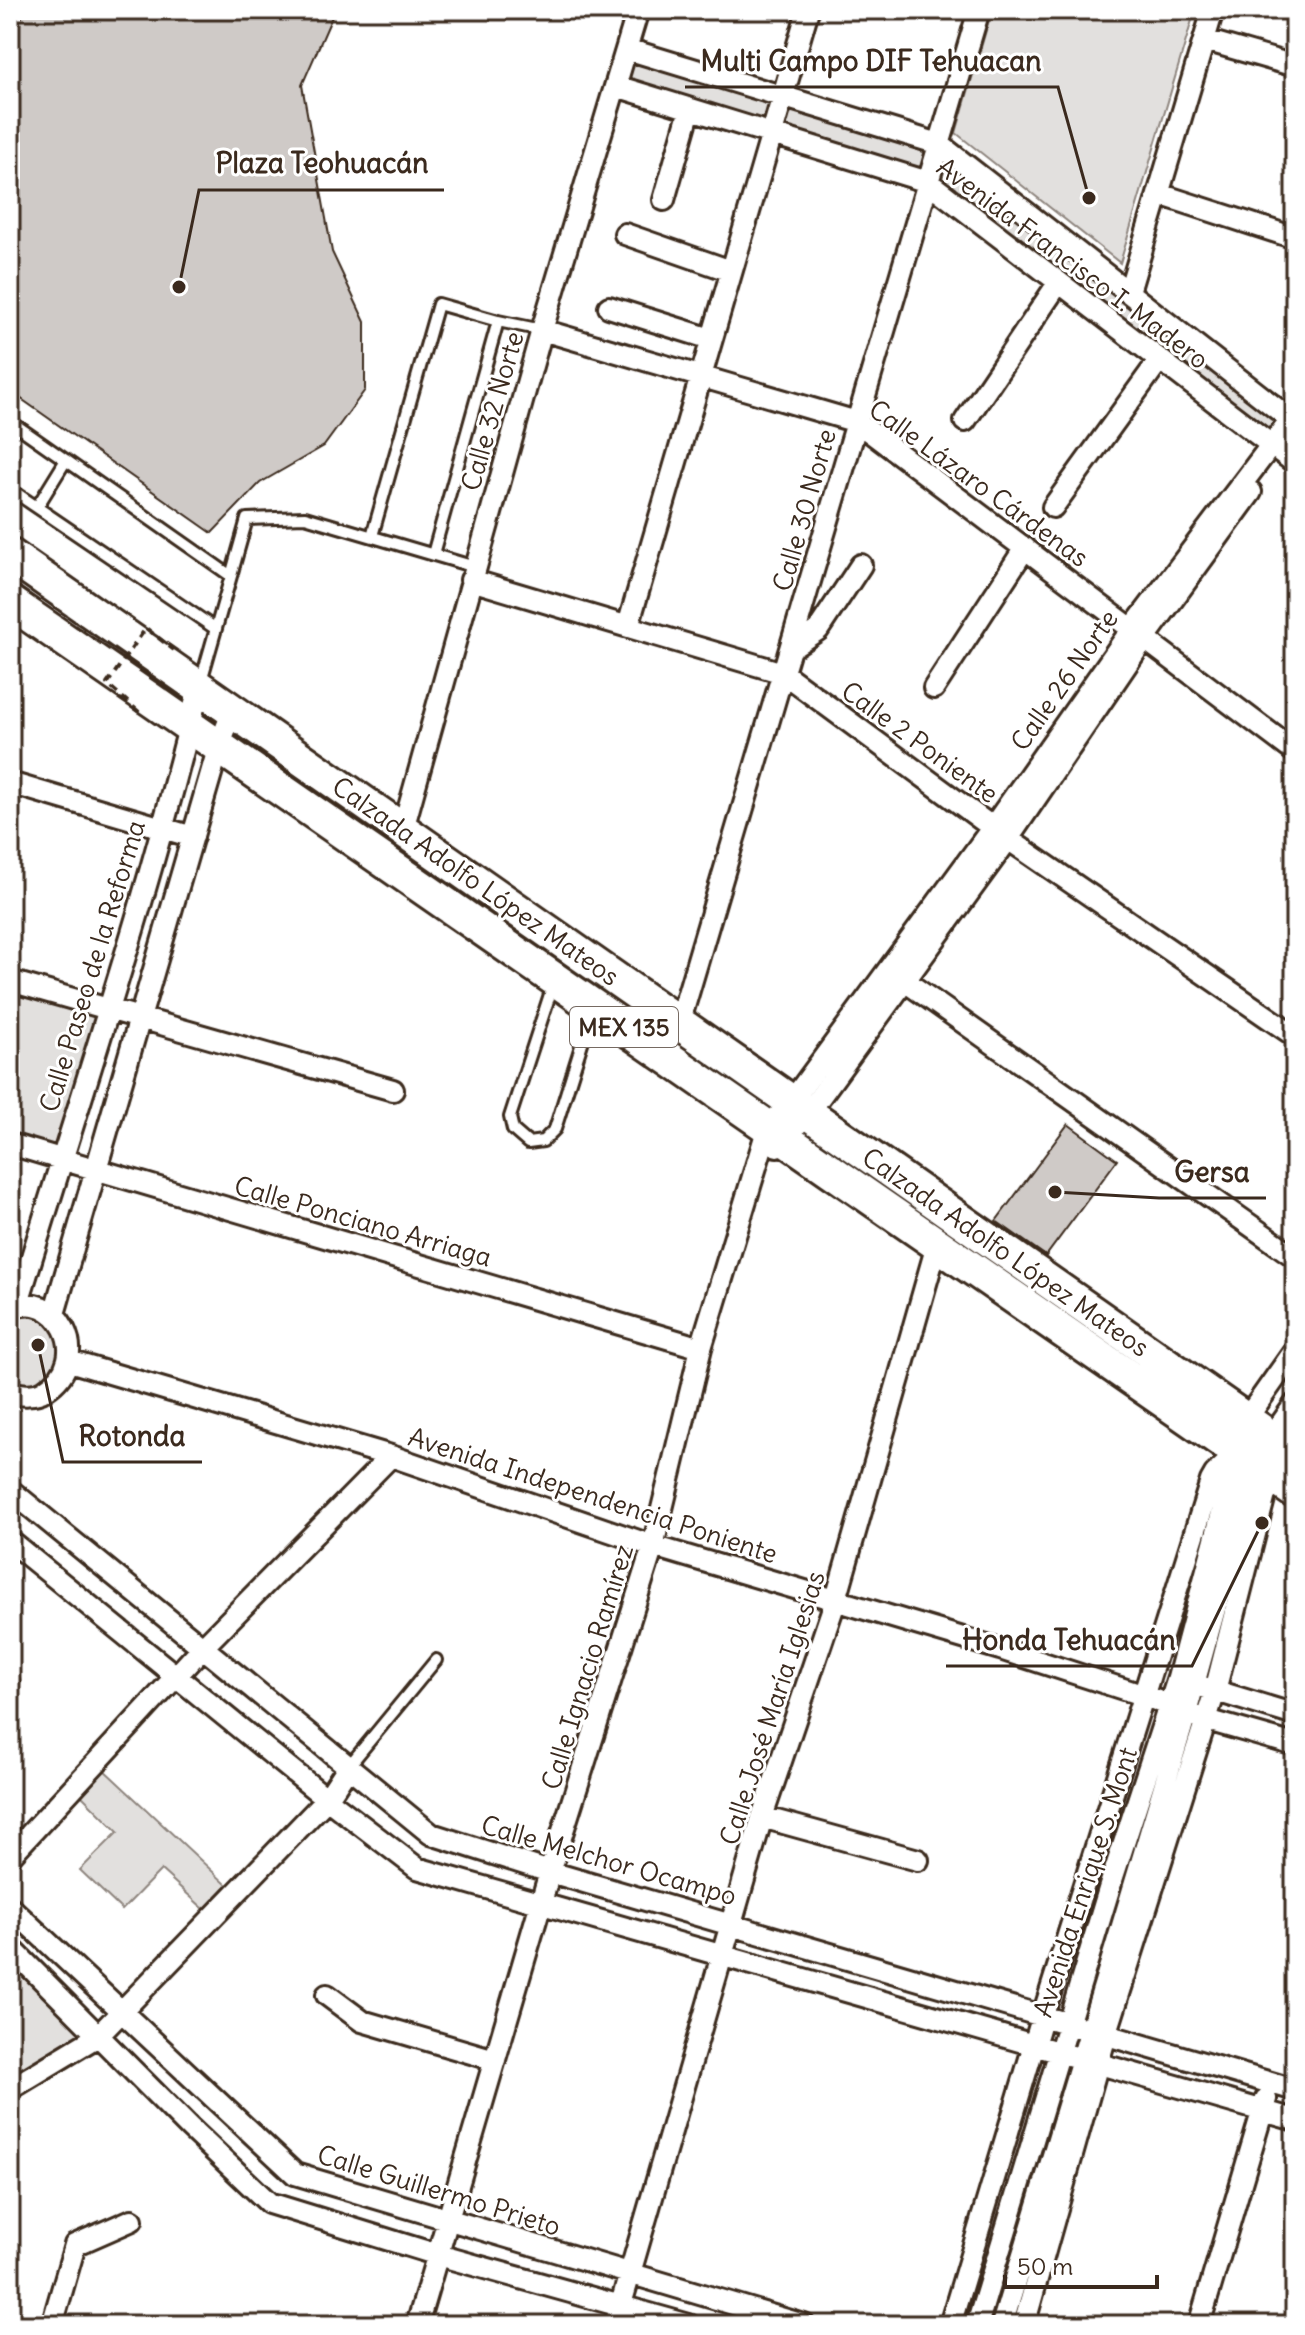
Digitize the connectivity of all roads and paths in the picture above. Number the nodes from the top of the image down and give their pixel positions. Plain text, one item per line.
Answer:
1 (638, 10) edge
2 (808, 10) edge
3 (979, 10) edge
4 (1213, 10) edge
5 (1205, 40) junction
6 (627, 49) junction
7 (1295, 66) edge
8 (616, 86) junction
9 (782, 96) junction
10 (690, 109) junction
11 (773, 134) junction
12 (939, 144) junction
13 (928, 182) junction
14 (1159, 194) junction
15 (664, 200) dead end
16 (625, 234) dead end
17 (1295, 238) edge
18 (731, 271) junction
19 (1059, 282) junction
20 (1129, 292) junction
21 (609, 307) dead end
22 (498, 321) junction
23 (542, 330) junction
24 (711, 339) junction
25 (1160, 359) junction
26 (699, 376) junction
27 (10, 421) edge
28 (965, 421) dead end
29 (857, 422) junction
30 (1294, 425) edge
31 (1282, 453) edge
32 (66, 460) junction
33 (10, 489) edge
34 (37, 507) junction
35 (1053, 507) dead end
36 (372, 536) junction
37 (1025, 548) junction
38 (433, 554) junction
39 (10, 555) edge
40 (861, 565) dead end
41 (473, 574) junction
42 (231, 576) junction
43 (10, 602) edge
44 (628, 626) junction
45 (216, 629) junction
46 (1138, 634) junction
47 (791, 648) junction
48 (174, 650) dead end
49 (783, 673) junction
50 (199, 687) junction
51 (934, 688) dead end
52 (233, 710) junction
53 (139, 712) dead end
54 (190, 726) junction
55 (219, 746) junction
56 (1295, 752) edge
57 (10, 783) edge
58 (162, 827) junction
59 (403, 829) junction
60 (1000, 833) junction
61 (193, 837) junction
62 (896, 975) junction
63 (555, 979) junction
64 (10, 981) edge
65 (594, 1006) junction
66 (108, 1010) junction
67 (139, 1019) junction
68 (679, 1024) junction
69 (1295, 1036) edge
70 (393, 1090) dead end
71 (801, 1107) junction
72 (776, 1133) junction
73 (10, 1144) edge
74 (61, 1159) junction
75 (96, 1169) junction
76 (937, 1245) junction
77 (1295, 1257) edge
78 (14, 1307) edge
79 (54, 1314) junction
80 (701, 1348) junction
81 (1295, 1350) edge
82 (69, 1361) junction
83 (10, 1391) edge
84 (1295, 1404) edge
85 (391, 1456) junction
86 (1267, 1457) edge
87 (10, 1490) edge
88 (10, 1541) edge
89 (653, 1546) junction
90 (836, 1599) junction
91 (203, 1647) junction
92 (436, 1660) dead end
93 (10, 1672) edge
94 (176, 1676) junction
95 (1186, 1681) junction
96 (10, 1688) edge
97 (1215, 1691) junction
98 (1145, 1696) junction
99 (1177, 1710) junction
100 (1295, 1715) edge
101 (1207, 1720) junction
102 (1295, 1745) edge
103 (348, 1767) junction
104 (327, 1799) junction
105 (762, 1817) junction
106 (10, 1856) edge
107 (918, 1860) dead end
108 (550, 1872) junction
109 (541, 1904) junction
110 (10, 1907) edge
111 (731, 1923) junction
112 (10, 1947) edge
113 (722, 1955) junction
114 (327, 1995) dead end
115 (123, 2010) junction
116 (1043, 2015) junction
117 (1067, 2023) junction
118 (1098, 2033) junction
119 (98, 2036) junction
120 (1034, 2047) junction
121 (1058, 2054) junction
122 (495, 2060) junction
123 (1090, 2063) junction
124 (1270, 2082) junction
125 (10, 2089) edge
126 (1295, 2090) edge
127 (1262, 2111) junction
128 (1295, 2120) edge
129 (132, 2220) dead end
130 (447, 2220) junction
131 (438, 2255) junction
132 (630, 2274) junction
133 (618, 2316) edge
134 (10, 2321) edge
135 (779, 2321) edge
136 (22, 2325) edge
137 (52, 2325) edge
138 (417, 2325) edge
139 (689, 2325) edge
140 (804, 2325) edge
141 (950, 2325) edge
142 (977, 2325) edge
143 (1002, 2325) edge
144 (1024, 2325) edge
145 (1199, 2325) edge

1 - 6 street, Calle 32 Norte
2 - 9 street
3 - 12 street, Calle 30 Norte
4 - 5 street
5 - 7 street
5 - 14 street
6 - 8 street, Calle 32 Norte
6 - 9 street, Avenida Francisco I. Madero
8 - 10 street, Avenida Francisco I. Madero
8 - 23 street, Calle 32 Norte
9 - 11 street
9 - 12 street, Avenida Francisco I. Madero
10 - 11 street, Avenida Francisco I. Madero
10 - 15 street
11 - 13 street, Avenida Francisco I. Madero
11 - 18 street
12 - 13 street, Calle 30 Norte
12 - 20 street, Avenida Francisco I. Madero
13 - 19 street, Avenida Francisco I. Madero
13 - 29 street, Calle 30 Norte
14 - 17 street
14 - 20 street
16 - 18 street
18 - 24 street
19 - 25 street, Avenida Francisco I. Madero
19 - 28 street
20 - 30 street, Avenida Francisco I. Madero
21 - 24 street
22 - 23 lane
22 - 36 lane
22 - 38 lane
23 - 26 street, Calle Lázaro Cárdenas
23 - 41 street, Calle 32 Norte
24 - 26 street
25 - 31 street, Avenida Francisco I. Madero
25 - 35 street
26 - 29 street, Calle Lázaro Cárdenas
26 - 44 street
27 - 32 lane
29 - 37 street, Calle Lázaro Cárdenas
29 - 47 street, Calle 30 Norte
30 - 31 street, Calle 26 Norte
31 - 46 street, Calle 26 Norte
32 - 34 lane
32 - 42 lane
33 - 34 lane
34 - 45 lane
36 - 38 lane
36 - 42 lane
37 - 46 street, Calle Lázaro Cárdenas
37 - 51 street
38 - 41 lane
39 - 50 main road, Calzada Adolfo López Mateos / MEX 135
40 - 47 street
41 - 44 street, Calle 2 Poniente
41 - 59 street, Calle 32 Norte
42 - 45 lane
43 - 54 main road, Calzada Adolfo López Mateos / MEX 135
44 - 49 street, Calle 2 Poniente
45 - 50 lane
46 - 56 street, Calle Lázaro Cárdenas
46 - 60 street, Calle 26 Norte
47 - 49 street, Calle 30 Norte
48 - 53 path, bridge
49 - 60 street, Calle 2 Poniente
49 - 68 street, Calle 30 Norte
50 - 52 main road, Calzada Adolfo López Mateos / MEX 135
50 - 54 street, Calle Paseo de la Reforma
52 - 55 street
52 - 59 main road, Calzada Adolfo López Mateos / MEX 135
54 - 55 main road, Calzada Adolfo López Mateos / MEX 135
54 - 58 street, Calle Paseo de la Reforma
55 - 61 street
55 - 63 main road, Calzada Adolfo López Mateos / MEX 135
57 - 58 street
58 - 61 street
58 - 66 street, Calle Paseo de la Reforma
59 - 68 main road, Calzada Adolfo López Mateos / MEX 135
60 - 62 street, Calle 26 Norte
60 - 69 street, Calle 2 Poniente
61 - 67 street
62 - 71 street, Calle 26 Norte
62 - 77 street
63 - 65 main road, Calzada Adolfo López Mateos / MEX 135
63 - 65 lane
64 - 66 street
65 - 72 main road, Calzada Adolfo López Mateos / MEX 135
66 - 67 street
66 - 74 street, Calle Paseo de la Reforma
67 - 70 street
67 - 75 street
68 - 71 main road, Calzada Adolfo López Mateos / MEX 135
71 - 72 street, Calle 26 Norte
71 - 86 main road, Calzada Adolfo López Mateos / MEX 135
72 - 76 main road, Calzada Adolfo López Mateos / MEX 135
72 - 80 street, Calle Ignacio Ramírez
73 - 74 street, Calle Ponciano Arriaga
74 - 75 street, Calle Ponciano Arriaga
74 - 78 street, Calle Paseo de la Reforma
75 - 79 street
75 - 80 street, Calle Ponciano Arriaga
76 - 86 main road, Calzada Adolfo López Mateos / MEX 135
76 - 90 street, Calle José María Iglesias
78 - 79 street
79 - 82 street
80 - 89 street, Calle Ignacio Ramírez
81 - 86 street
82 - 83 street
82 - 85 street, Avenida Independencia Poniente
84 - 86 street
85 - 89 street, Avenida Independencia Poniente
85 - 91 street
86 - 95 street, Avenida Enrique S. Mont
86 - 97 street
86 - 98 street
87 - 91 street, Calle Melchor Ocampo
88 - 94 street
89 - 90 street, Avenida Independencia Poniente
89 - 108 street, Calle Ignacio Ramírez
90 - 98 street, Avenida Independencia Poniente
90 - 105 street, Calle José María Iglesias
91 - 94 street
91 - 103 street, Calle Melchor Ocampo
92 - 103 lane
93 - 96 lane
94 - 104 street
94 - 106 street
95 - 97 street
95 - 98 street
95 - 99 street, Avenida Enrique S. Mont
97 - 100 street
97 - 101 street
98 - 99 street, Avenida Independencia Poniente
98 - 116 street
99 - 101 street, Avenida Independencia Poniente
99 - 117 street, Avenida Enrique S. Mont
99 - 118 street, Avenida Enrique S. Mont
101 - 102 street, Avenida Independencia Poniente
101 - 118 street
103 - 104 street
103 - 108 street, Calle Melchor Ocampo
104 - 109 street
104 - 115 street
105 - 107 street
105 - 111 street, Calle José María Iglesias
108 - 109 street, Calle Ignacio Ramírez
108 - 111 street, Calle Melchor Ocampo
109 - 113 street
109 - 122 street, Calle Ignacio Ramírez
110 - 115 street, Calle Guillermo Prieto
111 - 113 street, Calle José María Iglesias
111 - 116 street, Calle Melchor Ocampo
112 - 119 street
113 - 120 street
113 - 132 street, Calle José María Iglesias
114 - 122 street
115 - 119 street
115 - 130 street, Calle Guillermo Prieto
116 - 117 street, Calle Melchor Ocampo
116 - 120 street
117 - 118 street, Calle Melchor Ocampo
117 - 121 street, Avenida Enrique S. Mont
118 - 123 street
118 - 124 street, Calle Melchor Ocampo
119 - 125 street
119 - 131 street
120 - 121 street
120 - 141 street
121 - 123 street
121 - 142 street, Avenida Enrique S. Mont
122 - 130 street, Calle Ignacio Ramírez
123 - 127 street
123 - 143 street
123 - 144 street
124 - 126 street, Calle Melchor Ocampo
124 - 127 street
127 - 128 street
127 - 145 street
129 - 137 street
130 - 131 street, Calle Ignacio Ramírez
130 - 132 street, Calle Guillermo Prieto
131 - 133 street
131 - 138 street, Calle Ignacio Ramírez
132 - 133 street, Calle José María Iglesias
132 - 135 street, Calle Guillermo Prieto
133 - 139 street
134 - 136 street
135 - 140 street, Calle Guillermo Prieto

